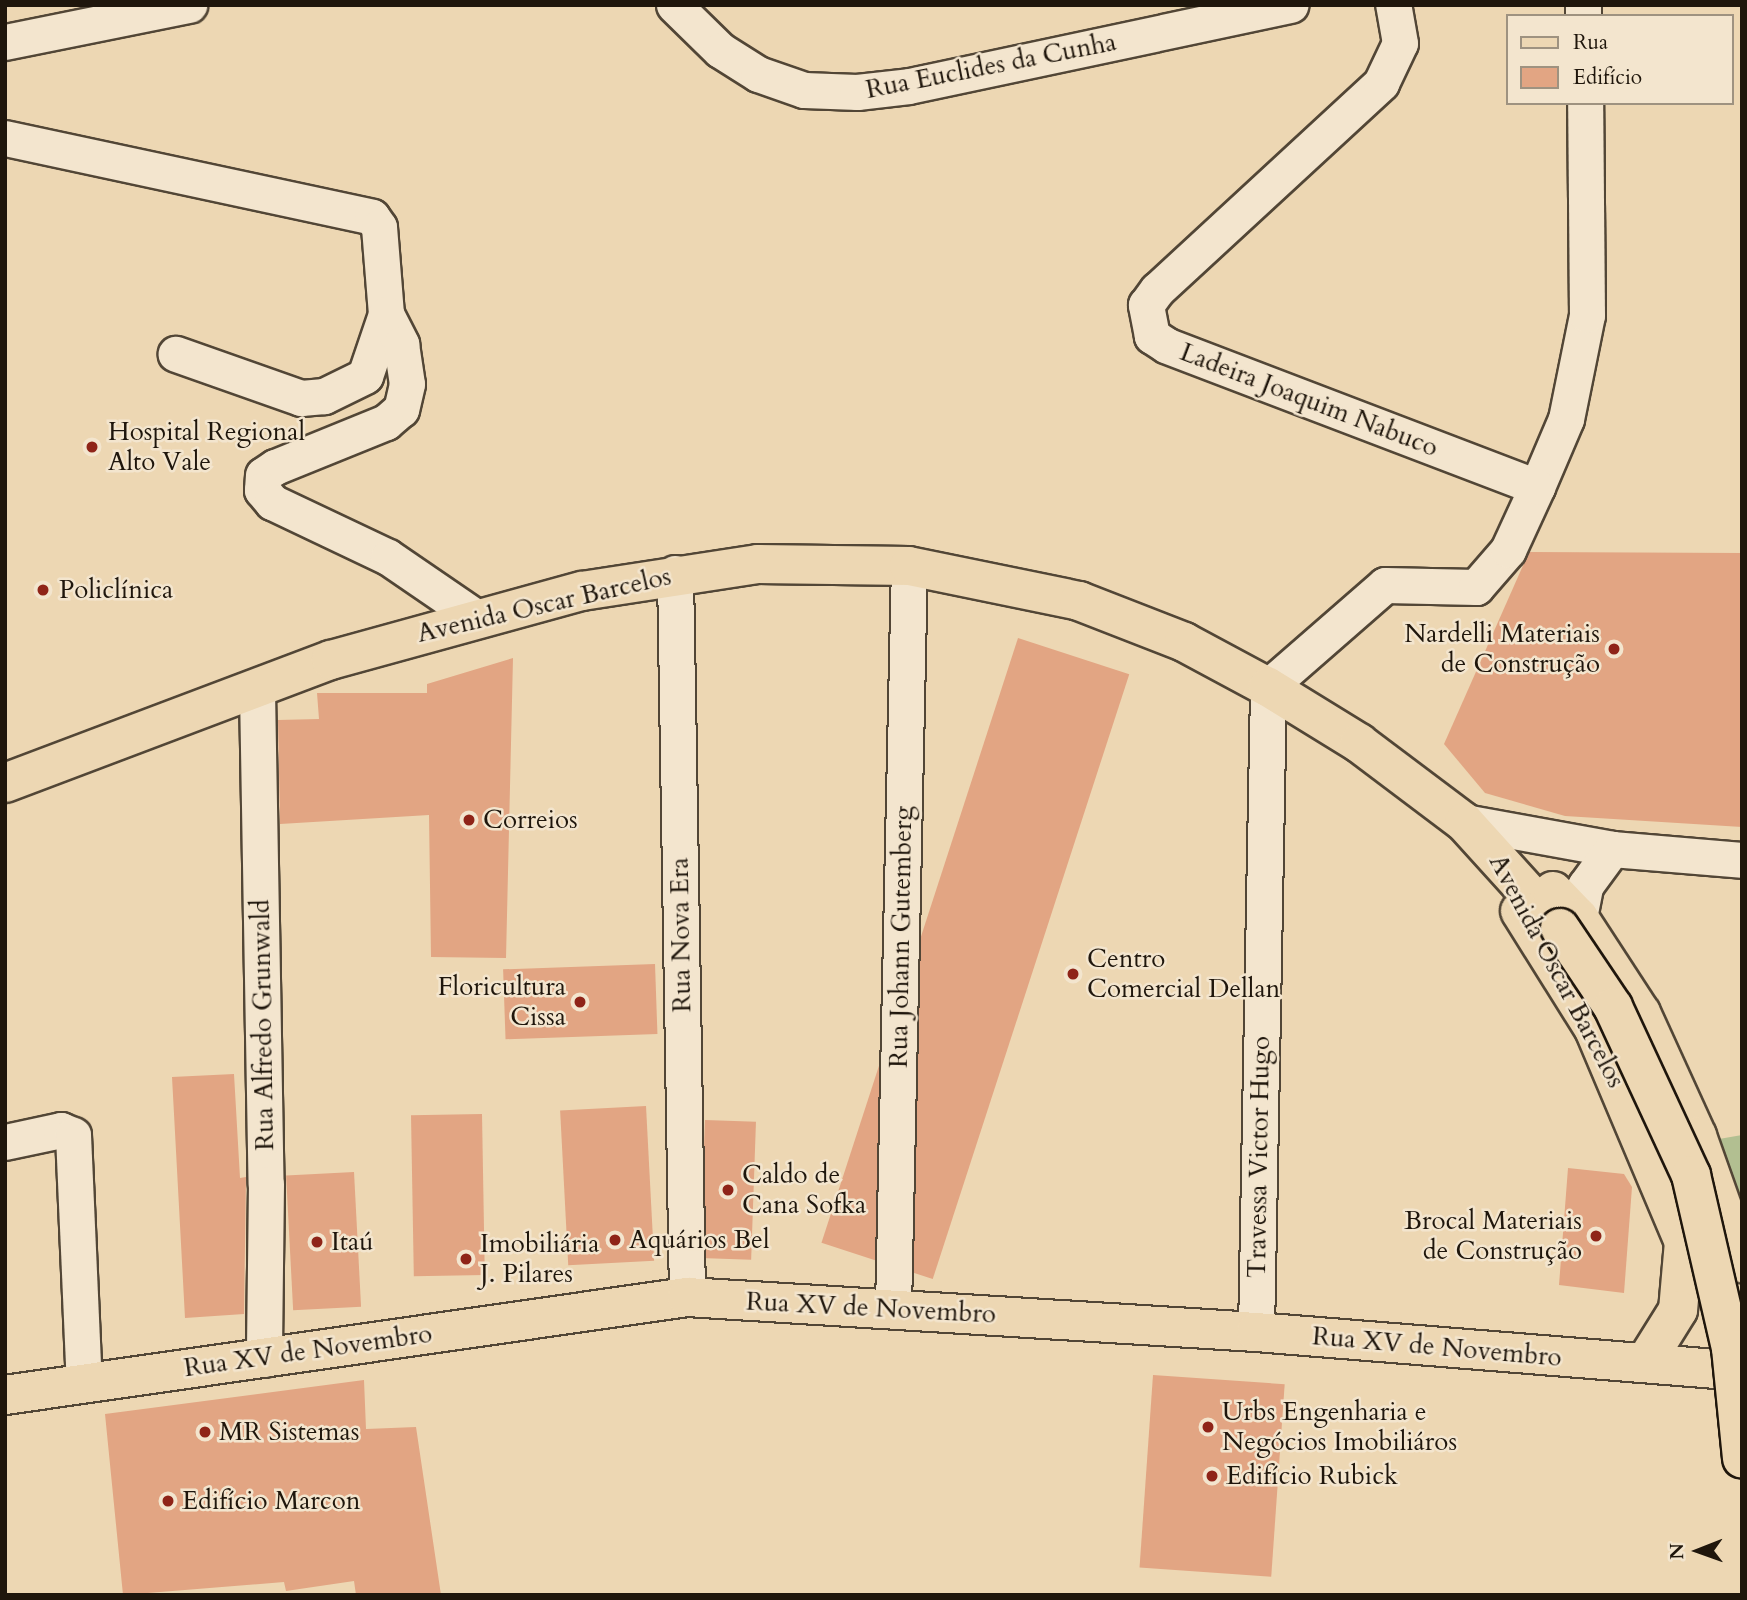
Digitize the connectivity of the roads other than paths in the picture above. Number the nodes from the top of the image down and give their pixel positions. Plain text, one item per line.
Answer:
1 (189, 5) edge
2 (674, 5) edge
3 (1290, 5) edge
4 (1393, 5) edge
5 (5, 42) edge
6 (1585, 105) edge
7 (5, 138) edge
8 (386, 314) junction
9 (176, 354) dead end
10 (1537, 487) junction
11 (909, 566) junction
12 (675, 573) junction
13 (477, 618) junction
14 (1268, 687) junction
15 (257, 691) junction
16 (5, 783) edge
17 (1477, 834) junction
18 (1612, 849) junction
19 (1742, 860) edge
20 (1570, 923) junction
21 (1674, 1080) junction
22 (5, 1142) edge
23 (1659, 1176) junction
24 (1684, 1242) junction
25 (1742, 1263) edge
26 (1742, 1279) edge
27 (687, 1297) junction
28 (893, 1308) junction
29 (1256, 1332) junction
30 (264, 1359) junction
31 (1645, 1363) junction
32 (1742, 1371) edge
33 (84, 1382) junction
34 (5, 1395) edge
35 (1742, 1458) edge

1 - 5 street
2 - 3 street, Rua Euclides da Cunha
4 - 10 street, Ladeira Joaquim Nabuco
6 - 10 street
7 - 8 street
8 - 9 street
8 - 13 street
10 - 14 street
11 - 12 main road, Avenida Oscar Barcelos
11 - 14 main road, Avenida Oscar Barcelos
11 - 28 street, Rua Johann Gutemberg
12 - 13 main road, Avenida Oscar Barcelos
12 - 27 street, Rua Nova Era
13 - 15 main road, Avenida Oscar Barcelos
14 - 17 main road, Avenida Oscar Barcelos
14 - 29 street, Travessa Victor Hugo
15 - 16 main road, Avenida Oscar Barcelos
15 - 30 street, Rua Alfredo Grunwald
17 - 18 street
17 - 20 main road
17 - 23 main road, Avenida Oscar Barcelos
18 - 19 street
18 - 20 street
20 - 21 main road, Avenida Oscar Barcelos
20 - 35 main road, bridge
21 - 23 main road
21 - 25 main road, Avenida Oscar Barcelos
22 - 33 street
23 - 24 main road, Avenida Oscar Barcelos
24 - 26 main road
24 - 31 main road, Avenida Oscar Barcelos
27 - 28 main road, Rua XV de Novembro
27 - 30 main road, Rua XV de Novembro
28 - 29 main road, Rua XV de Novembro
29 - 31 main road, Rua XV de Novembro
30 - 33 main road, Rua XV de Novembro
31 - 32 main road, Rua XV de Novembro
33 - 34 main road, Rua XV de Novembro

